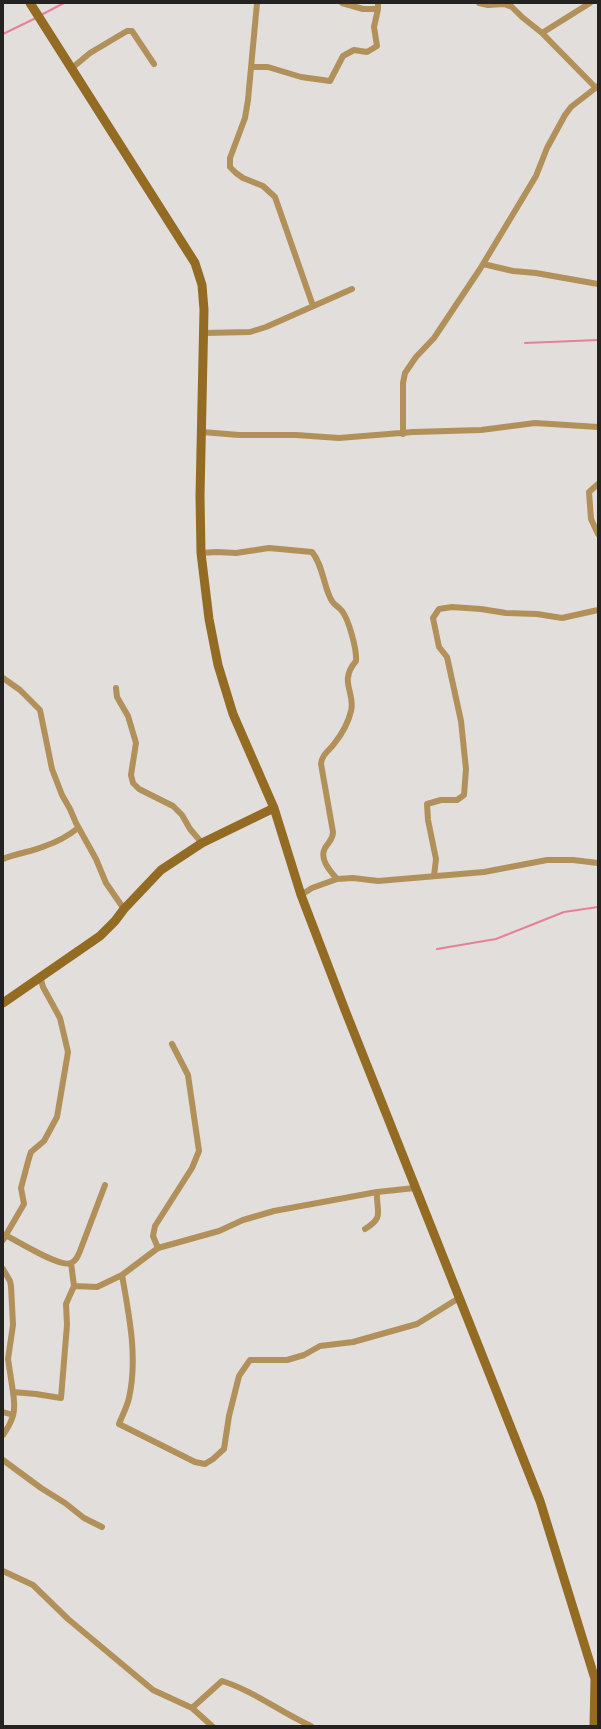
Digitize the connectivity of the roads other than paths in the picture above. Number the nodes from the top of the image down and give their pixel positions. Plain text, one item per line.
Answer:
1 (30, 3) edge
2 (256, 3) edge
3 (342, 3) edge
4 (479, 3) edge
5 (590, 3) edge
6 (378, 6) edge
7 (542, 33) junction
8 (154, 64) dead end
9 (251, 67) junction
10 (72, 68) junction
11 (597, 87) edge
12 (483, 264) junction
13 (598, 284) edge
14 (352, 289) dead end
15 (313, 306) junction
16 (204, 333) junction
17 (598, 427) edge
18 (202, 432) junction
19 (403, 434) junction
20 (598, 484) edge
21 (598, 534) edge
22 (201, 554) junction
23 (598, 610) edge
24 (3, 678) edge
25 (116, 688) dead end
26 (274, 808) junction
27 (78, 828) junction
28 (202, 842) junction
29 (3, 859) edge
30 (598, 863) edge
31 (434, 876) junction
32 (337, 878) junction
33 (302, 895) junction
34 (124, 909) junction
35 (40, 976) junction
36 (3, 1003) edge
37 (172, 1044) dead end
38 (105, 1185) dead end
39 (415, 1188) junction
40 (377, 1192) junction
41 (365, 1229) dead end
42 (4, 1238) edge
43 (158, 1248) junction
44 (71, 1263) junction
45 (3, 1269) edge
46 (122, 1275) junction
47 (74, 1286) junction
48 (459, 1298) junction
49 (13, 1392) junction
50 (3, 1412) edge
51 (13, 1415) junction
52 (3, 1434) edge
53 (3, 1460) edge
54 (102, 1527) dead end
55 (3, 1571) edge
56 (597, 1679) edge
57 (192, 1708) junction
58 (212, 1726) edge
59 (311, 1726) edge
60 (594, 1726) edge

1 - 10 main road
2 - 9 street
3 - 6 street
4 - 7 street
5 - 7 street
6 - 9 street
7 - 11 street
8 - 10 street
9 - 15 street
10 - 16 main road
11 - 12 street
12 - 13 street
12 - 19 street
14 - 15 street
15 - 16 street
16 - 18 main road
17 - 19 street
18 - 19 street
18 - 22 main road
20 - 21 street
22 - 26 main road
22 - 32 street
23 - 31 street
24 - 27 street
25 - 28 street
26 - 28 main road
26 - 33 main road
27 - 29 street
27 - 34 street
28 - 34 main road
30 - 31 street
31 - 32 street
32 - 33 street
33 - 39 main road
34 - 35 main road
35 - 36 main road
35 - 42 street
37 - 43 street
38 - 44 street
39 - 40 street
39 - 48 main road
40 - 41 street
40 - 43 street
42 - 44 street
43 - 46 street
44 - 47 street
45 - 49 street
46 - 47 street
46 - 48 street
47 - 49 street
48 - 56 main road
49 - 51 street
50 - 51 street
51 - 52 street
53 - 54 street
55 - 57 street
56 - 60 main road
57 - 58 street
57 - 59 street

